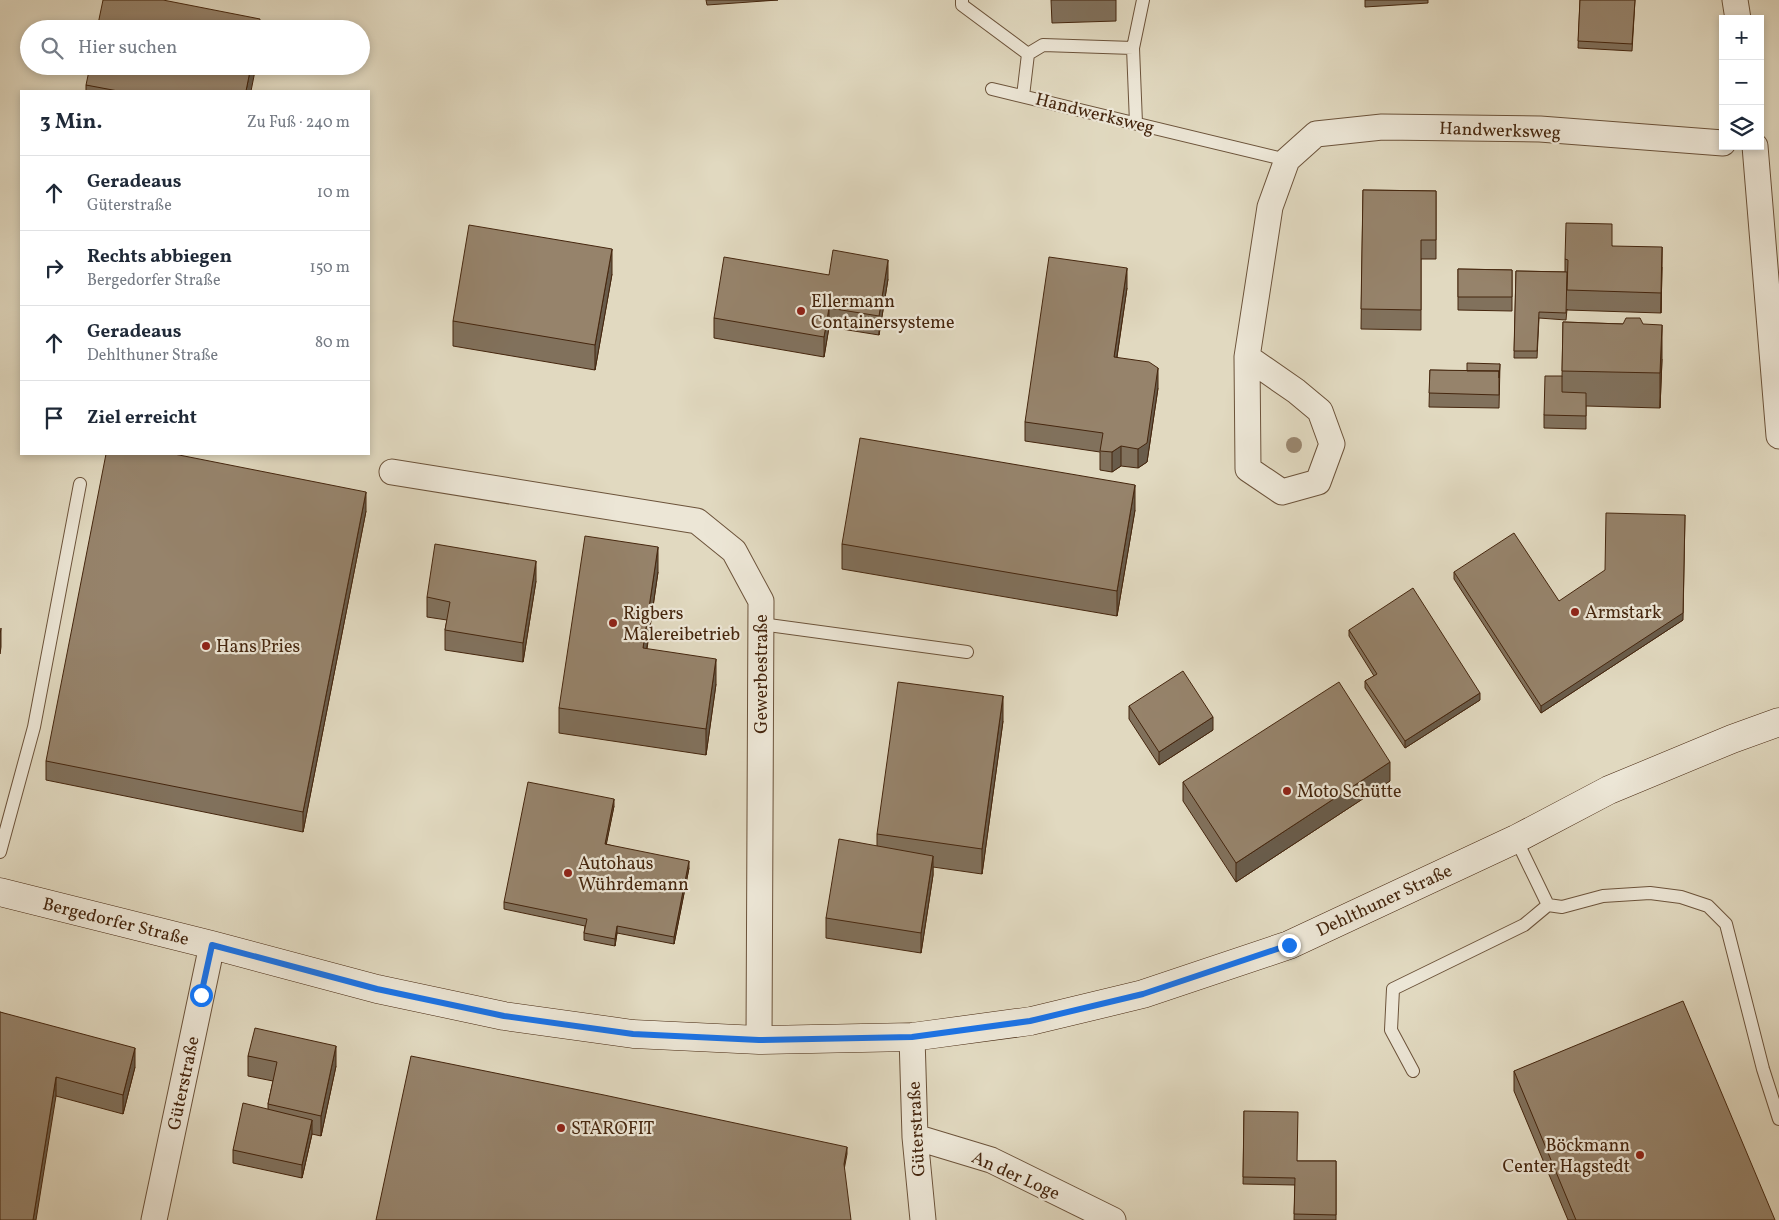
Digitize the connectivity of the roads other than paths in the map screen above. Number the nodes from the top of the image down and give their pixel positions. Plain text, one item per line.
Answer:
1 (962, 0) edge
2 (1143, 0) edge
3 (1736, 0) edge
4 (1738, 15) edge
5 (1133, 48) junction
6 (1028, 54) junction
7 (992, 89) dead end
8 (1022, 96) junction
9 (1136, 123) junction
10 (1719, 143) edge
11 (1754, 150) edge
12 (1287, 160) junction
13 (1247, 357) junction
14 (1779, 436) edge
15 (392, 472) dead end
16 (80, 484) dead end
17 (761, 624) junction
18 (967, 652) dead end
19 (1779, 722) edge
20 (1516, 838) junction
21 (0, 852) edge
22 (0, 892) edge
23 (1548, 905) junction
24 (212, 945) junction
25 (912, 1037) junction
26 (759, 1040) junction
27 (1413, 1071) dead end
28 (1779, 1119) edge
29 (915, 1137) junction
30 (154, 1220) edge
31 (923, 1220) edge
32 (1113, 1220) edge

1 - 6 lane
2 - 5 lane
3 - 4 street
5 - 6 lane
5 - 9 lane
6 - 8 lane
7 - 8 lane, Handwerksweg
8 - 9 lane, Handwerksweg
9 - 12 lane, Handwerksweg
10 - 12 street, Handwerksweg
11 - 14 street
12 - 13 street, Handwerksweg
13 - 13 street, Handwerksweg
15 - 17 street, Gewerbestraße
16 - 21 lane
17 - 18 lane
17 - 26 street, Gewerbestraße
19 - 20 street, Dehlthuner Straße
20 - 23 lane
20 - 25 street, Dehlthuner Straße
22 - 24 street, Bergedorfer Straße
23 - 27 lane
23 - 28 lane
24 - 26 street, Bergedorfer Straße
24 - 30 street, Güterstraße
25 - 26 street, Bergedorfer Straße
25 - 29 street, Güterstraße
29 - 31 street, Güterstraße
29 - 32 street, An der Loge

